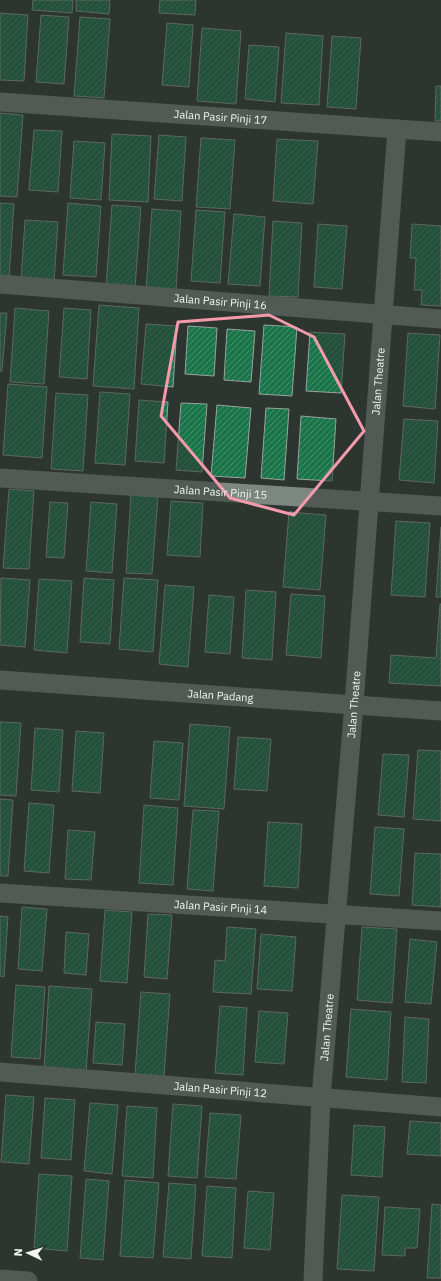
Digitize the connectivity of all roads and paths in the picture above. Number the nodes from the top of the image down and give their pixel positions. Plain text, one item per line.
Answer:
1 (0, 102) edge
2 (397, 129) junction
3 (441, 132) edge
4 (0, 284) edge
5 (383, 314) junction
6 (441, 319) edge
7 (0, 478) edge
8 (369, 502) junction
9 (441, 506) edge
10 (0, 680) edge
11 (354, 704) junction
12 (441, 711) edge
13 (0, 893) edge
14 (337, 914) junction
15 (441, 921) edge
16 (0, 1072) edge
17 (321, 1098) junction
18 (441, 1106) edge
19 (0, 1279) edge
20 (28, 1281) edge
21 (313, 1281) edge

1 - 2 street, Jalan Pasir Pinji 17
2 - 3 street, Jalan Pasir Pinji 17
2 - 5 street, Jalan Theatre
4 - 5 street, Jalan Pasir Pinji 16
5 - 6 street, Jalan Pasir Pinji 16
5 - 8 street, Jalan Theatre
7 - 8 street, Jalan Pasir Pinji 15
8 - 9 street, Jalan Pasir Pinji 15
8 - 11 street, Jalan Theatre
10 - 11 street, Jalan Padang
11 - 12 street, Jalan Padang
11 - 14 street, Jalan Theatre
13 - 14 street, Jalan Pasir Pinji 14
14 - 15 street, Jalan Pasir Pinji 14
14 - 17 street, Jalan Theatre
16 - 17 street, Jalan Pasir Pinji 12
17 - 18 street, Jalan Pasir Pinji 12
17 - 21 street, Jalan Theatre
19 - 20 street

